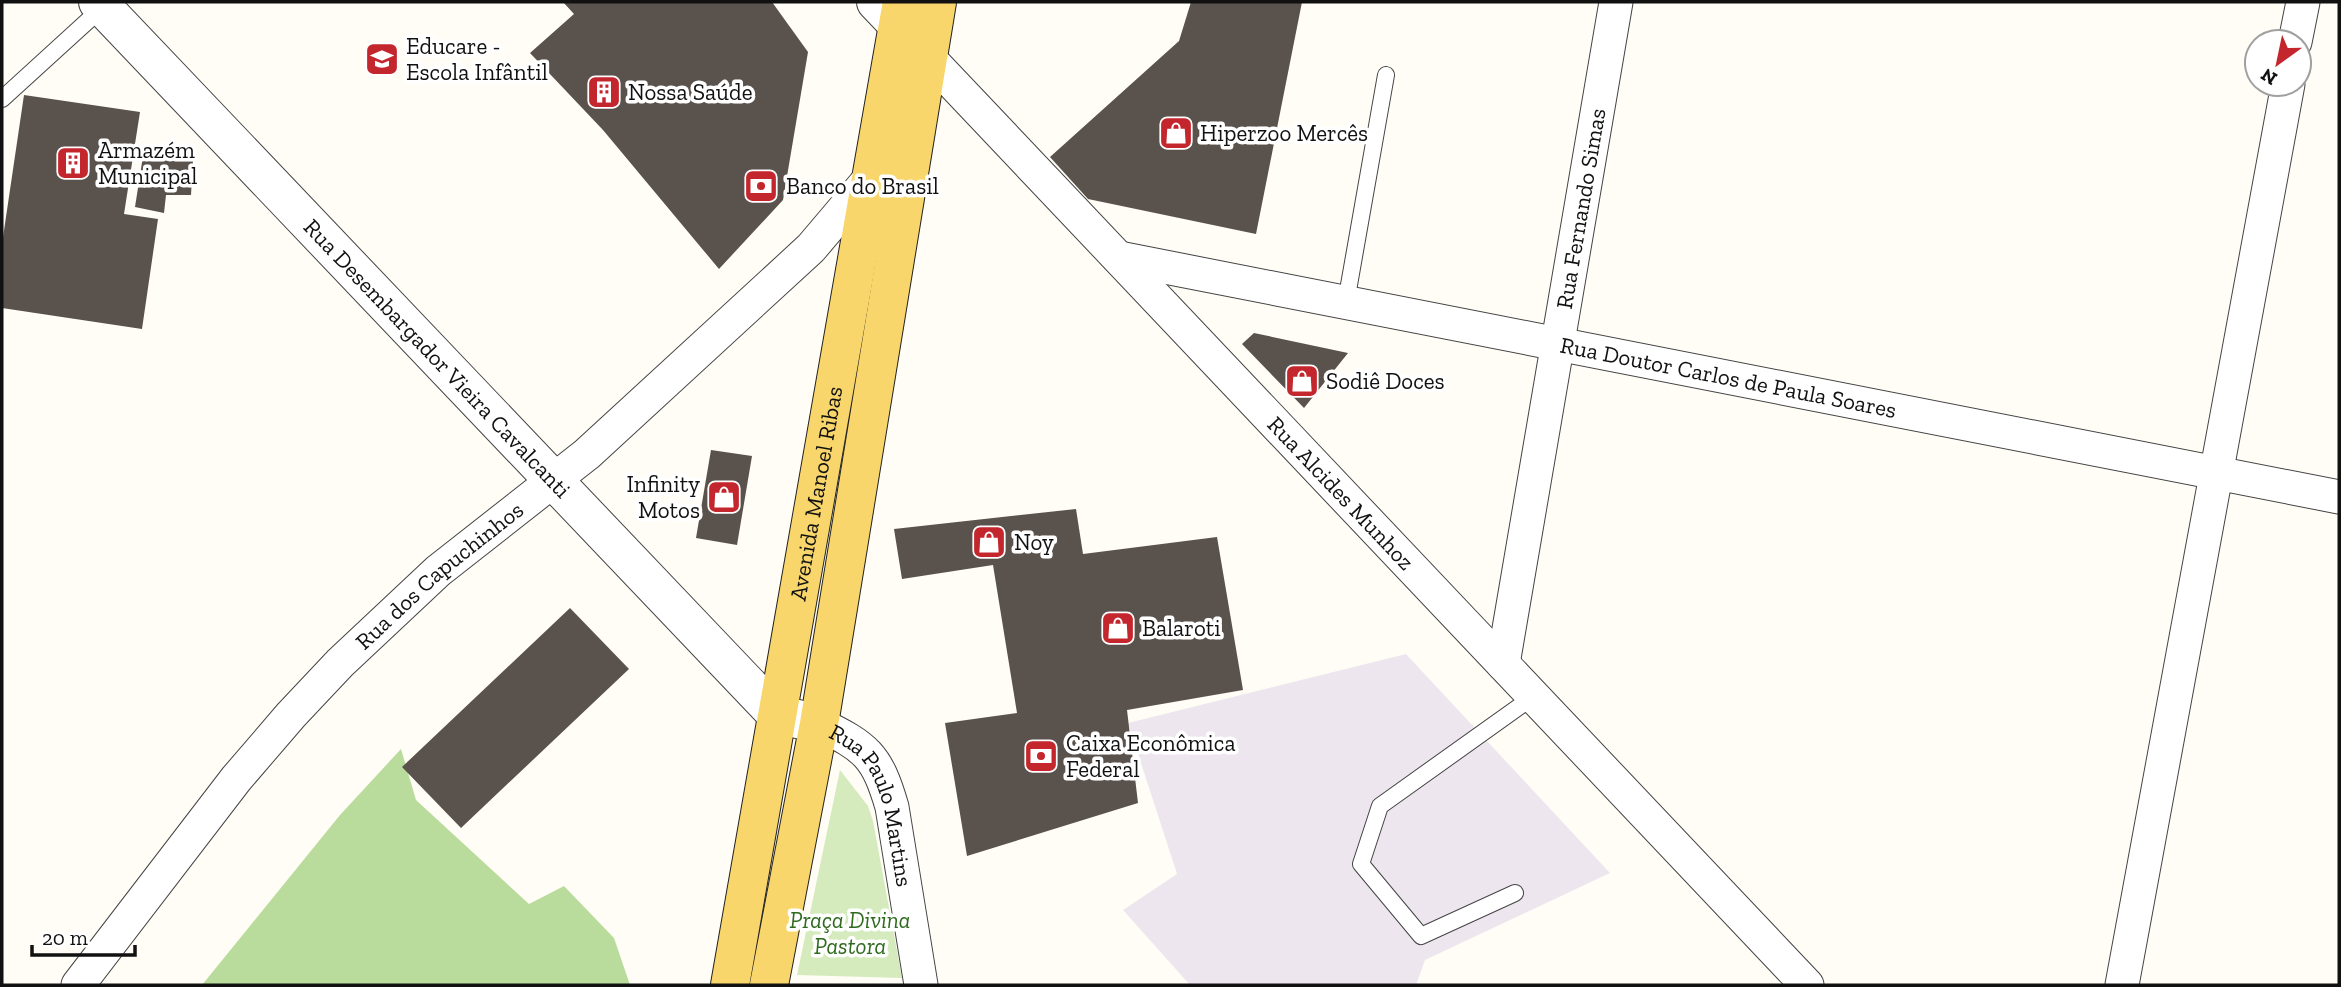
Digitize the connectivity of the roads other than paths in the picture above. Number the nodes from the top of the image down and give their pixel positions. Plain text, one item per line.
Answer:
1 (937, 2) edge
2 (1616, 2) edge
3 (2303, 2) edge
4 (100, 5) edge
5 (892, 10) edge
6 (2298, 28) edge
7 (928, 56) junction
8 (1386, 75) dead end
9 (2285, 98) edge
10 (2, 99) edge
11 (872, 176) junction
12 (1119, 258) junction
13 (1346, 302) junction
14 (1557, 344) junction
15 (2216, 472) junction
16 (554, 480) junction
17 (2339, 497) edge
18 (1503, 664) junction
19 (1534, 696) junction
20 (776, 714) junction
21 (819, 724) junction
22 (1515, 894) dead end
23 (78, 985) edge
24 (730, 985) edge
25 (769, 985) edge
26 (921, 985) edge
27 (1807, 985) edge
28 (2122, 985) edge

1 - 7 main road, Avenida Manoel Ribas
2 - 14 street, Rua Fernando Simas
3 - 6 street
4 - 10 lane
4 - 16 street, Rua Desembargador Vieira Cavalcanti
5 - 7 street, Rua Alcides Munhoz
5 - 11 main road, Avenida Manoel Ribas
7 - 12 street, Rua Alcides Munhoz
7 - 21 main road, Avenida Manoel Ribas
8 - 13 lane
9 - 15 street
11 - 16 street, Rua dos Capuchinhos
11 - 20 main road, Avenida Manoel Ribas
12 - 13 street, Rua Doutor Carlos de Paula Soares
12 - 18 street, Rua Alcides Munhoz
13 - 14 street, Rua Doutor Carlos de Paula Soares
14 - 15 street, Rua Doutor Carlos de Paula Soares
14 - 18 street, Rua Fernando Simas
15 - 17 street, Rua Doutor Carlos de Paula Soares
15 - 28 street
16 - 20 street, Rua Desembargador Vieira Cavalcanti
16 - 23 street, Rua dos Capuchinhos
18 - 19 street, Rua Alcides Munhoz
19 - 22 lane
19 - 27 street, Rua Alcides Munhoz
20 - 21 street
20 - 24 main road, Avenida Manoel Ribas
21 - 25 main road, Avenida Manoel Ribas
21 - 26 street, Rua Paulo Martins

